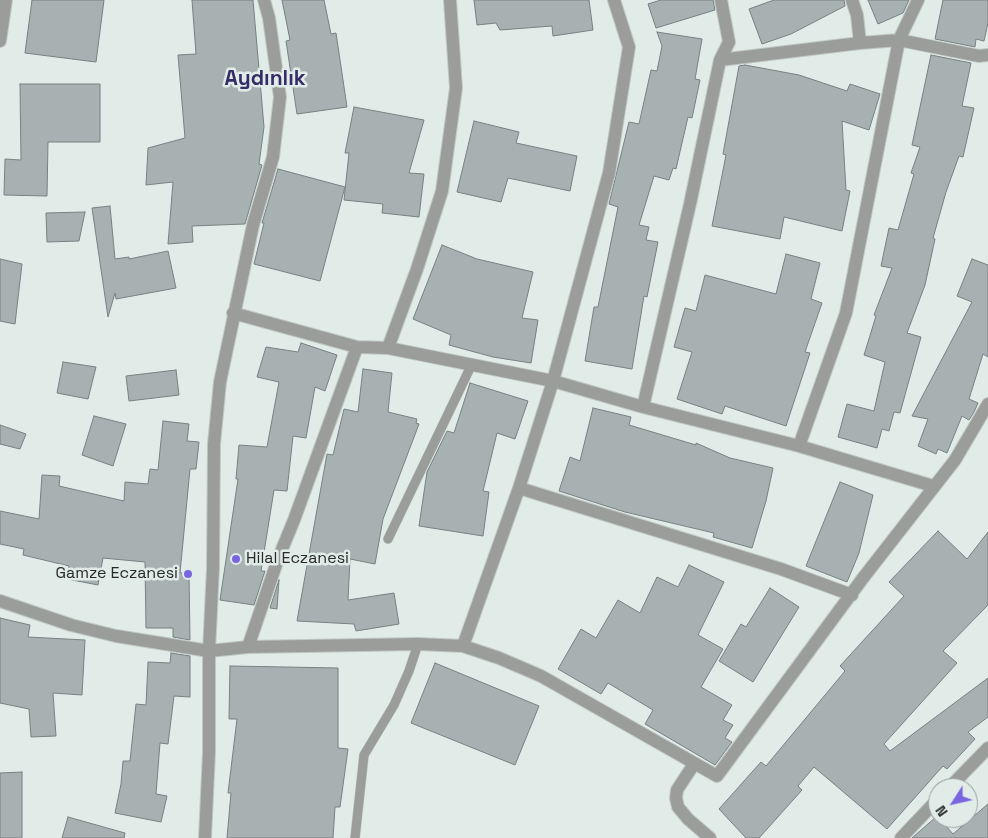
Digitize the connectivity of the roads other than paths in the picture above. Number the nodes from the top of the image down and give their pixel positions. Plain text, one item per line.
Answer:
1 (6, 0) edge
2 (264, 0) edge
3 (450, 0) edge
4 (614, 0) edge
5 (721, 0) edge
6 (852, 0) edge
7 (918, 0) edge
8 (0, 40) edge
9 (898, 40) junction
10 (860, 43) junction
11 (988, 55) edge
12 (720, 60) junction
13 (233, 313) junction
14 (357, 348) junction
15 (388, 348) junction
16 (472, 364) junction
17 (553, 381) junction
18 (988, 404) edge
19 (643, 407) junction
20 (799, 446) junction
21 (934, 486) junction
22 (519, 488) junction
23 (388, 539) dead end
24 (852, 595) junction
25 (0, 601) edge
26 (418, 644) junction
27 (463, 646) junction
28 (248, 647) junction
29 (209, 651) junction
30 (988, 748) edge
31 (694, 764) junction
32 (958, 778) edge
33 (928, 810) edge
34 (205, 838) edge
35 (355, 838) edge
36 (710, 838) edge
37 (901, 838) edge

1 - 8 street
2 - 13 street
3 - 15 street
4 - 17 street
5 - 12 street
6 - 10 street
7 - 9 street
9 - 10 street
9 - 11 street
9 - 20 street
10 - 12 street
12 - 19 street
13 - 14 street
13 - 29 street
14 - 15 street
14 - 28 street
15 - 16 street
16 - 17 street
16 - 23 lane
17 - 19 street
17 - 22 street
18 - 21 street
19 - 20 street
20 - 21 street
21 - 24 street
22 - 24 street
22 - 27 street
24 - 31 street
25 - 29 street
26 - 27 street
26 - 28 street
26 - 35 lane
27 - 31 street
28 - 29 street
29 - 34 street
30 - 32 street
31 - 36 street
33 - 37 street

